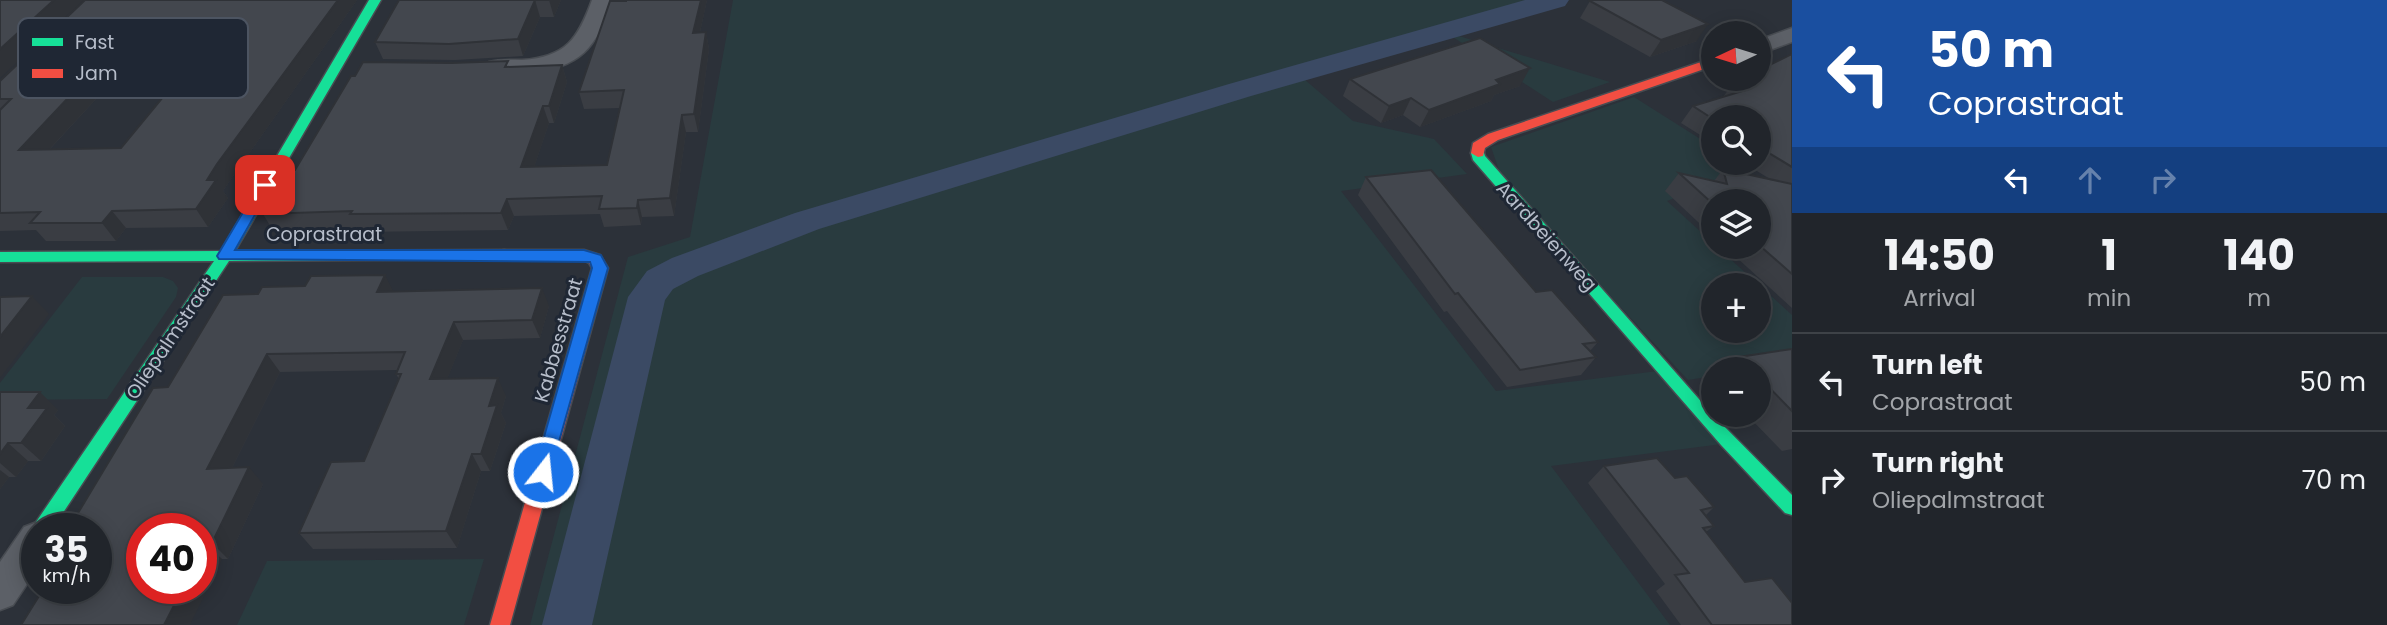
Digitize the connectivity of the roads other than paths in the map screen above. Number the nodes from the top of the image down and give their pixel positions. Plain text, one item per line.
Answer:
1 (376, 0) edge
2 (602, 0) edge
3 (1792, 36) edge
4 (1771, 43) edge
5 (1701, 66) edge
6 (478, 67) edge
7 (333, 68) junction
8 (360, 68) edge
9 (225, 256) junction
10 (0, 257) edge
11 (600, 268) joint
12 (1792, 507) edge
13 (53, 513) edge
14 (21, 562) edge
15 (0, 593) edge
16 (500, 625) edge

1 - 7 street, Oliepalmstraat
2 - 6 street
3 - 4 street
5 - 12 street, Aardbeienweg
7 - 8 street
7 - 9 street, Oliepalmstraat
9 - 10 street, Coprastraat
9 - 11 street, Coprastraat
9 - 13 street, Oliepalmstraat
11 - 16 street, Kabbesstraat
14 - 15 street

